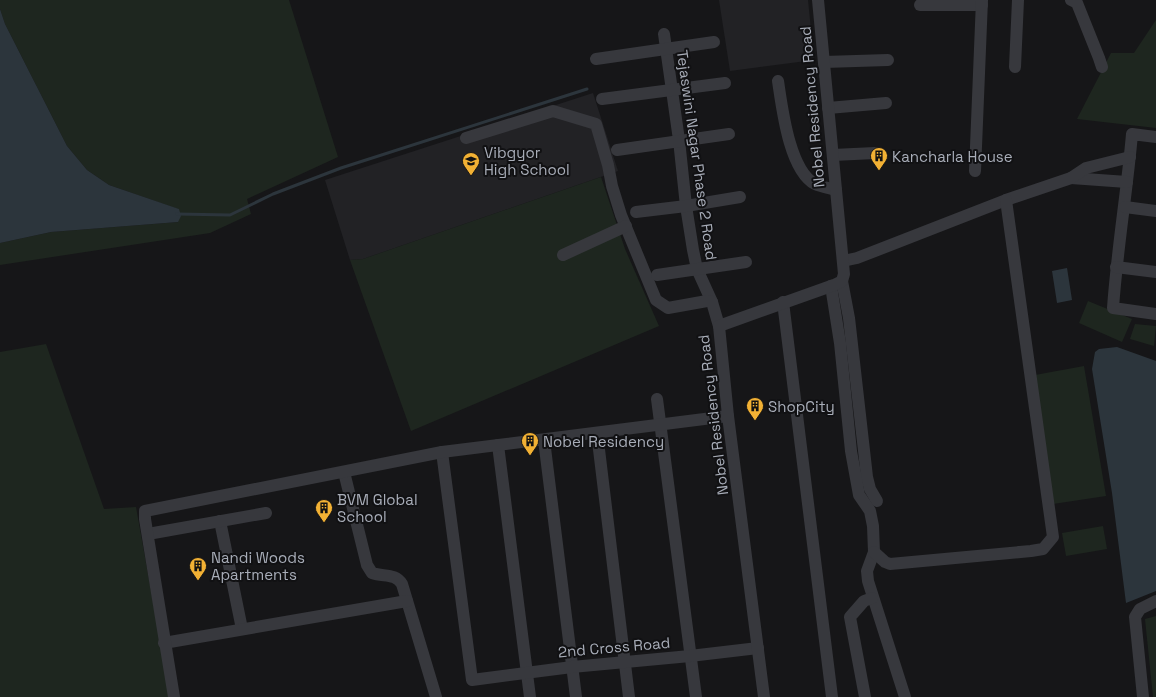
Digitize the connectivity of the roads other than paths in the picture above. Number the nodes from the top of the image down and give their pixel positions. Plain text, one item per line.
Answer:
1 (818, 0) edge
2 (1018, 0) edge
3 (1071, 0) edge
4 (982, 2) edge
5 (920, 5) dead end
6 (664, 34) dead end
7 (714, 42) dead end
8 (666, 50) junction
9 (596, 59) dead end
10 (888, 60) dead end
11 (824, 62) junction
12 (1015, 67) dead end
13 (1102, 67) dead end
14 (778, 81) dead end
15 (725, 83) dead end
16 (672, 89) junction
17 (602, 99) dead end
18 (886, 103) dead end
19 (828, 108) junction
20 (729, 134) dead end
21 (1156, 137) edge
22 (466, 138) dead end
23 (680, 140) junction
24 (617, 150) dead end
25 (875, 153) dead end
26 (833, 156) junction
27 (1130, 156) junction
28 (975, 171) dead end
29 (1071, 178) junction
30 (1127, 182) junction
31 (836, 190) junction
32 (740, 197) dead end
33 (1006, 200) junction
34 (686, 206) junction
35 (1125, 207) junction
36 (1156, 211) edge
37 (636, 212) dead end
38 (626, 226) junction
39 (563, 255) dead end
40 (842, 258) junction
41 (746, 262) dead end
42 (1116, 267) junction
43 (698, 270) junction
44 (1156, 272) edge
45 (657, 275) dead end
46 (836, 284) junction
47 (712, 302) junction
48 (783, 302) junction
49 (1156, 314) edge
50 (719, 326) junction
51 (657, 399) dead end
52 (728, 416) junction
53 (660, 426) junction
54 (597, 434) junction
55 (544, 440) junction
56 (498, 445) junction
57 (442, 452) junction
58 (344, 472) junction
59 (877, 501) dead end
60 (266, 513) dead end
61 (220, 521) junction
62 (148, 534) junction
63 (874, 552) junction
64 (872, 598) junction
65 (407, 601) junction
66 (1156, 601) edge
67 (242, 629) junction
68 (164, 643) junction
69 (758, 648) junction
70 (690, 656) junction
71 (624, 662) junction
72 (572, 667) junction
73 (526, 673) junction
74 (174, 697) edge
75 (436, 697) edge
76 (530, 697) edge
77 (576, 697) edge
78 (629, 697) edge
79 (696, 697) edge
80 (764, 697) edge
81 (832, 697) edge
82 (865, 697) edge
83 (905, 697) edge
84 (1143, 697) edge

1 - 11 street, Nobel Residency Road
2 - 12 street
3 - 13 street
4 - 5 street
4 - 28 street
6 - 8 street, Tejaswini Nagar Phase 2 Road
7 - 8 street
8 - 9 street
8 - 16 street, Tejaswini Nagar Phase 2 Road
10 - 11 street
11 - 19 street, Nobel Residency Road
14 - 31 street
15 - 16 street
16 - 17 street
16 - 23 street, Tejaswini Nagar Phase 2 Road
18 - 19 street
19 - 26 street, Nobel Residency Road
20 - 23 street
21 - 27 street
22 - 38 street
23 - 24 street
23 - 34 street, Tejaswini Nagar Phase 2 Road
25 - 26 street
26 - 31 street, Nobel Residency Road
27 - 29 street
27 - 30 street
29 - 30 street
29 - 33 street
30 - 35 street
31 - 40 street, Nobel Residency Road
32 - 34 street
33 - 40 street
33 - 63 street
34 - 37 street
34 - 43 street, Tejaswini Nagar Phase 2 Road
35 - 36 street
35 - 42 street
38 - 39 street
38 - 47 street
40 - 46 street, Nobel Residency Road
41 - 43 street
42 - 44 street
42 - 49 street
43 - 45 street
43 - 47 street, Tejaswini Nagar Phase 2 Road
46 - 48 street, Nobel Residency Road
46 - 59 street
46 - 63 street
47 - 50 street, Tejaswini Nagar Phase 2 Road
48 - 50 street, Nobel Residency Road
48 - 81 street
50 - 52 street, Nobel Residency Road
51 - 53 street
52 - 53 street
52 - 69 street, Nobel Residency Road
53 - 54 street
53 - 70 street
54 - 55 street
54 - 71 street
55 - 56 street
55 - 72 street
56 - 57 street
56 - 73 street
57 - 58 street
57 - 73 street, 2nd Cross Road
58 - 62 street
58 - 65 street
60 - 61 street
61 - 62 street
61 - 67 street
62 - 68 street
63 - 64 street
64 - 82 street
64 - 83 street
65 - 67 street
65 - 75 street
66 - 84 street
67 - 68 street
68 - 74 street
69 - 70 street, 2nd Cross Road
69 - 80 street, Nobel Residency Road
70 - 71 street, 2nd Cross Road
70 - 79 street
71 - 72 street, 2nd Cross Road
71 - 78 street
72 - 73 street, 2nd Cross Road
72 - 77 street
73 - 76 street

